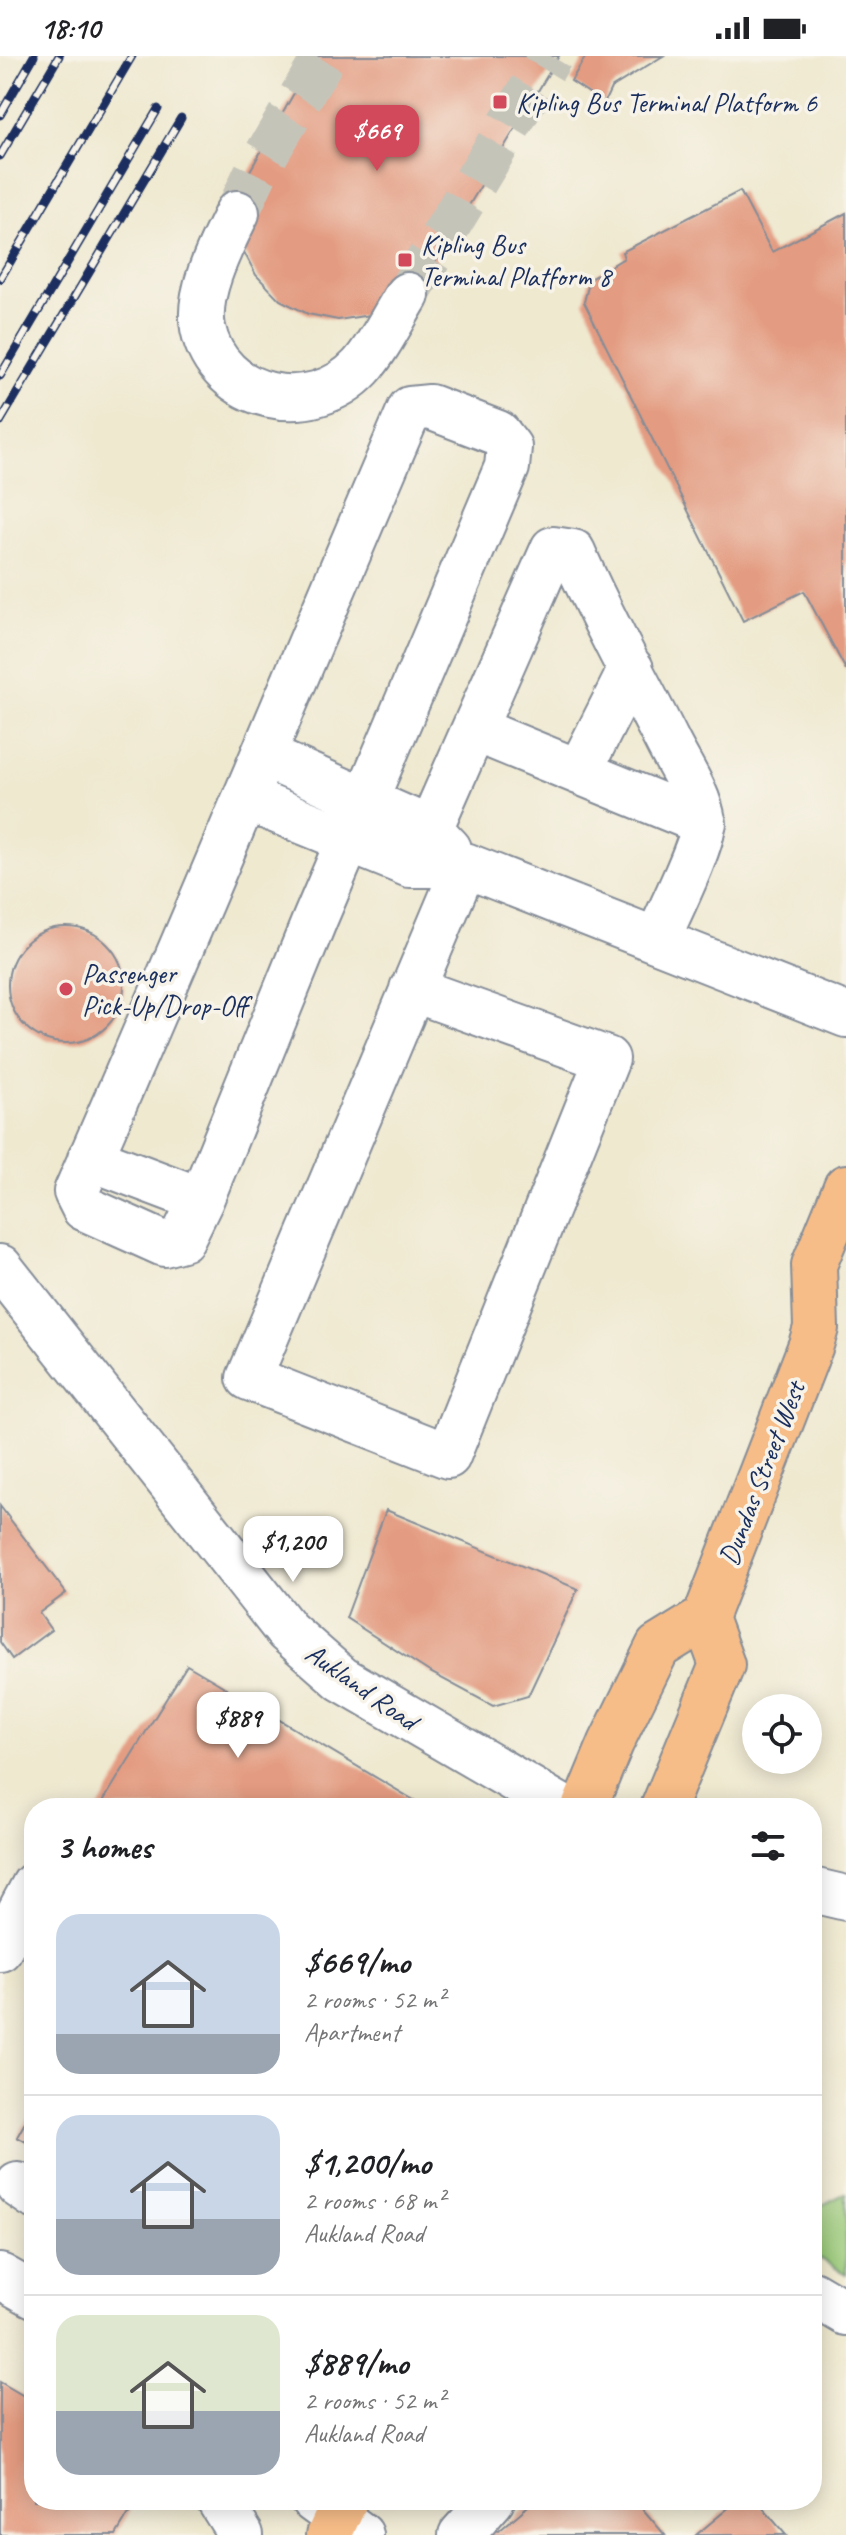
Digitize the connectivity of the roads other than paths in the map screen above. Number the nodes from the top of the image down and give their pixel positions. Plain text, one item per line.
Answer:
1 (237, 213) tunnel mouth
2 (407, 295) tunnel mouth
3 (631, 669) junction
4 (474, 729) junction
5 (263, 755) junction
6 (579, 772) junction
7 (245, 798) junction
8 (358, 820) junction
9 (704, 823) junction
10 (430, 829) junction
11 (465, 865) junction
12 (657, 940) junction
13 (412, 989) junction
14 (846, 1015) edge
15 (846, 1187) edge
16 (0, 1267) edge
17 (831, 1317) edge
18 (705, 1618) junction
19 (546, 1798) edge
20 (589, 1798) edge
21 (667, 1798) edge
22 (822, 1892) edge
23 (846, 1898) edge
24 (24, 1904) edge
25 (0, 1949) edge
26 (0, 2276) edge
27 (24, 2289) edge
28 (822, 2299) edge
29 (846, 2313) edge
30 (225, 2510) edge
31 (483, 2510) edge
32 (241, 2535) edge
33 (461, 2535) edge

1 - 2 street
3 - 4 street
3 - 6 street
3 - 9 street
4 - 6 street
4 - 10 street
5 - 7 street
5 - 8 street
5 - 8 street
6 - 9 street
7 - 8 street
7 - 8 street
8 - 10 street
8 - 11 street
9 - 12 street
10 - 11 street
11 - 12 street
11 - 13 street
12 - 14 street
13 - 13 street
15 - 17 main road, Dundas Street West
16 - 19 street, Aukland Road
17 - 18 main road, Dundas Street West
18 - 20 main road
18 - 21 main road
22 - 23 street
24 - 25 street
26 - 27 street
28 - 29 street
30 - 32 street
31 - 33 street

